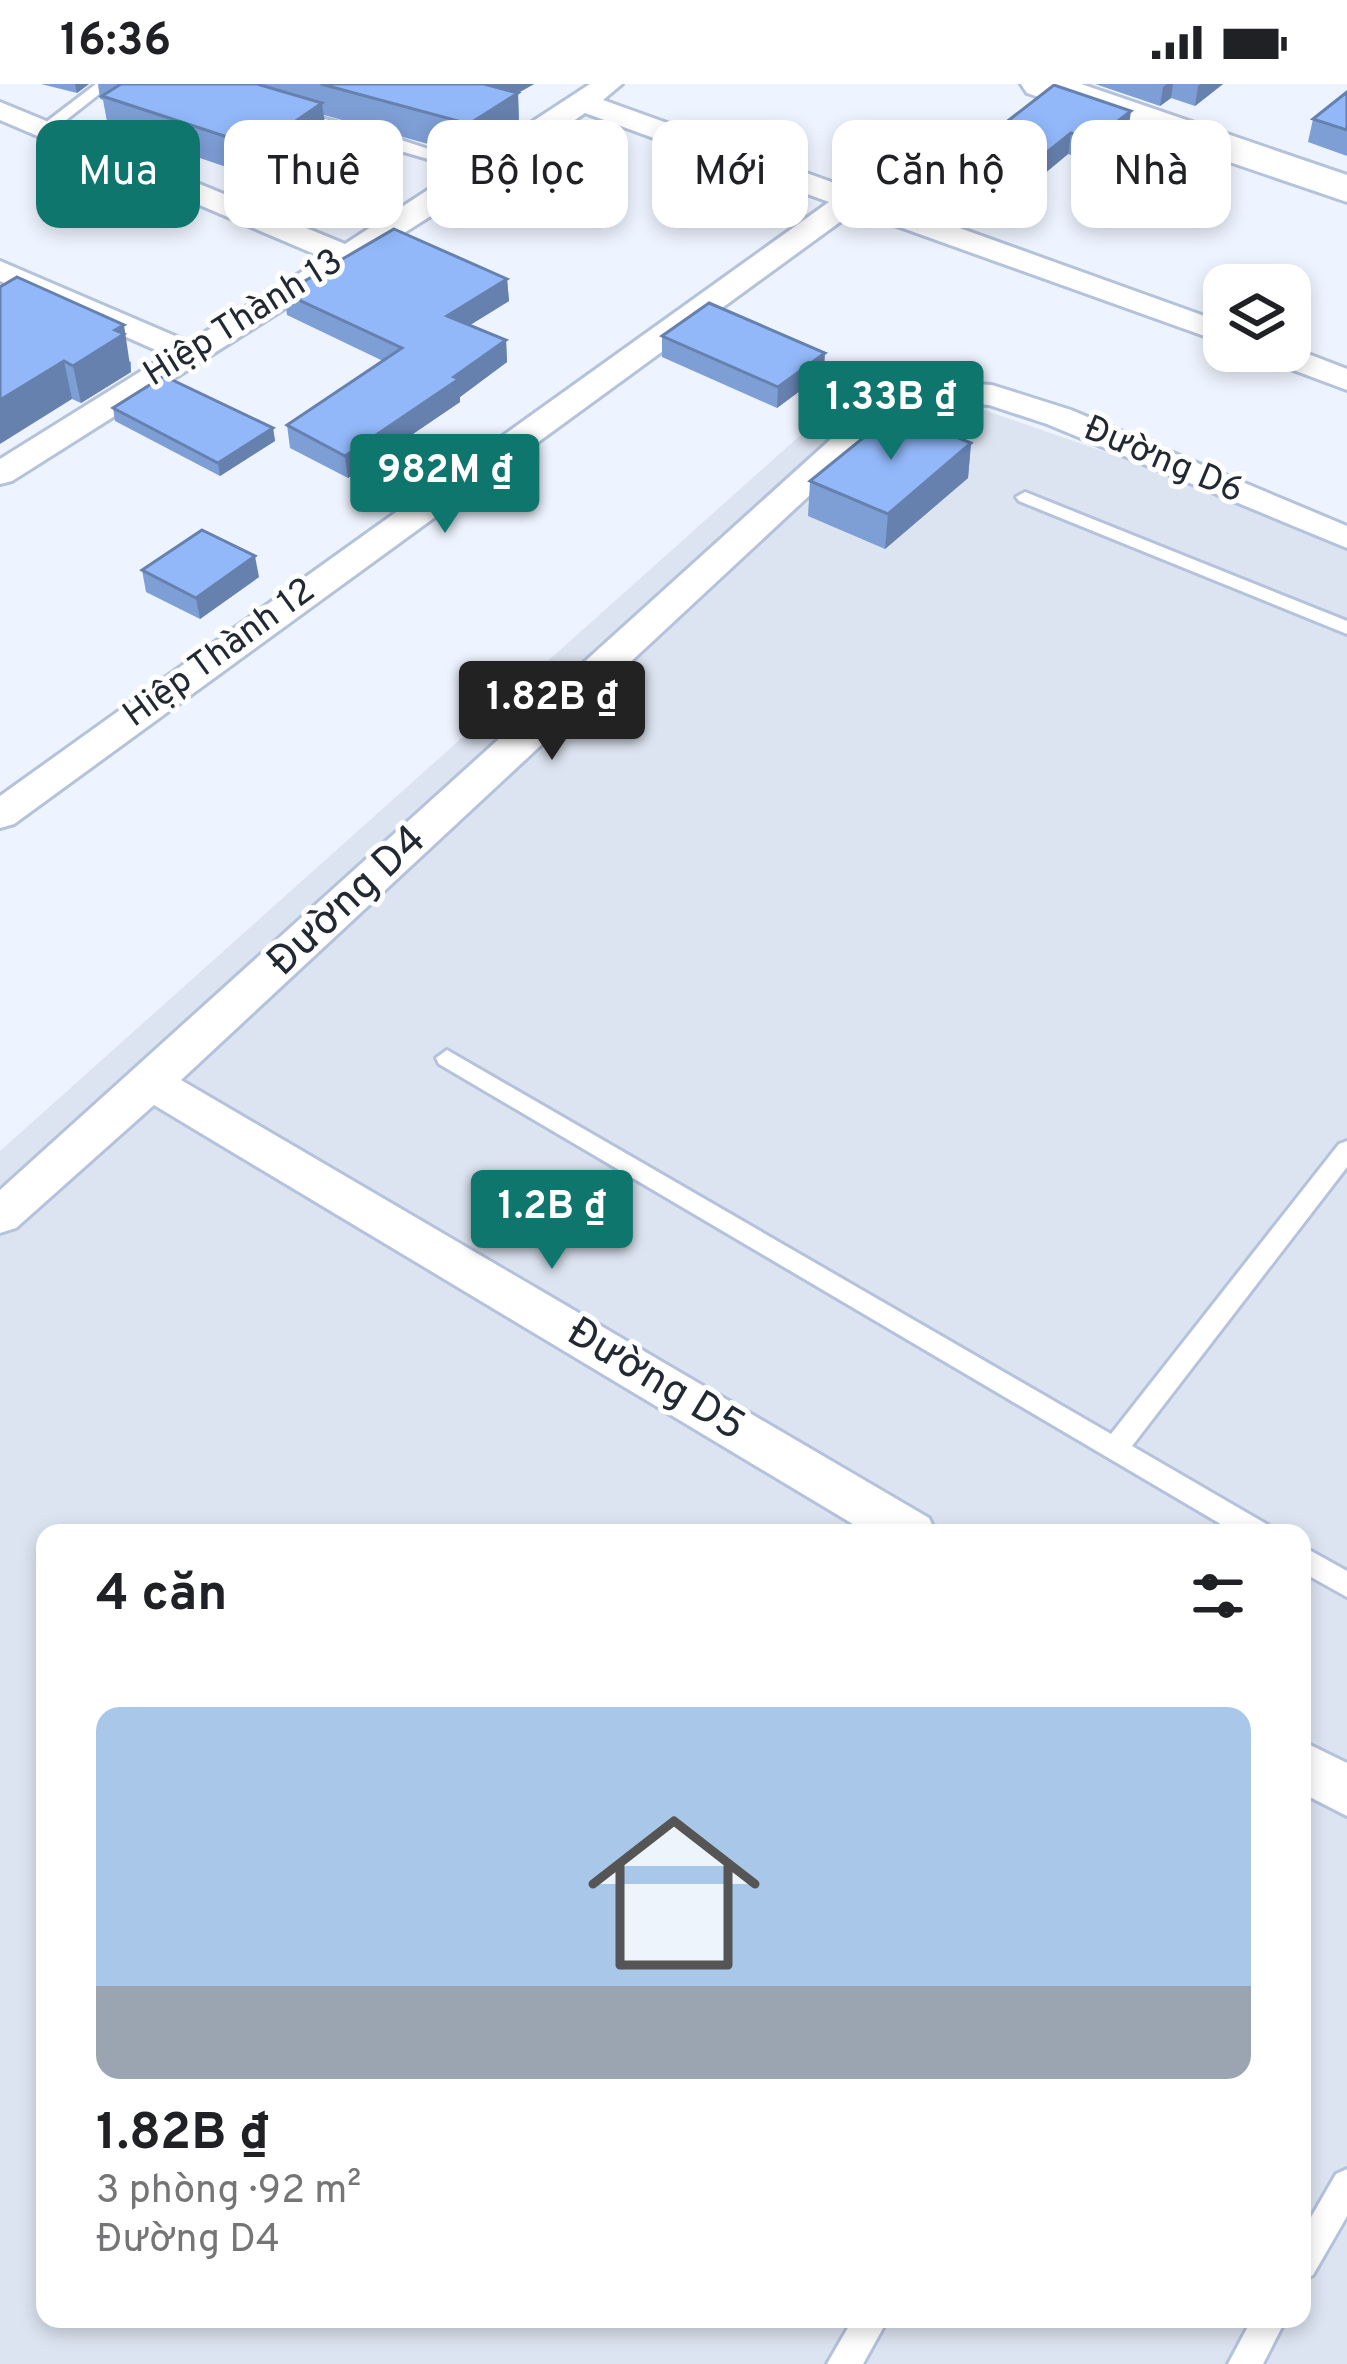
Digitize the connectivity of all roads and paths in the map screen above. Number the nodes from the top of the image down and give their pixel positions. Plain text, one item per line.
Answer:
1 (105, 84) edge
2 (608, 84) edge
3 (1041, 84) edge
4 (581, 102) junction
5 (0, 110) edge
6 (283, 113) edge
7 (58, 120) edge
8 (309, 120) edge
9 (555, 120) edge
10 (36, 125) edge
11 (1347, 189) edge
12 (832, 195) edge
13 (427, 206) edge
14 (832, 213) edge
15 (280, 228) edge
16 (925, 228) edge
17 (346, 256) junction
18 (9, 284) edge
19 (1203, 327) edge
20 (188, 353) junction
21 (1311, 366) edge
22 (1347, 380) edge
23 (904, 390) joint
24 (0, 474) edge
25 (1025, 497) dead end
26 (1347, 538) edge
27 (1347, 628) edge
28 (0, 814) edge
29 (447, 1058) dead end
30 (151, 1083) junction
31 (1347, 1150) edge
32 (0, 1216) edge
33 (1114, 1449) junction
34 (896, 1524) edge
35 (1243, 1524) edge
36 (1311, 1563) edge
37 (1347, 1585) edge
38 (1311, 1770) edge
39 (1347, 1791) edge
40 (1347, 2186) edge
41 (1311, 2248) edge
42 (866, 2328) edge
43 (1265, 2328) edge
44 (844, 2364) edge
45 (1245, 2364) edge

1 - 7 lane
2 - 4 street, Hiệp Thành 13
3 - 11 main road
4 - 9 street, Hiệp Thành 13
4 - 12 street
5 - 10 street
6 - 8 lane
13 - 17 street, Hiệp Thành 13
14 - 28 street, Hiệp Thành 12
15 - 17 street
16 - 19 street
17 - 20 street, Hiệp Thành 13
18 - 20 street
20 - 24 street, Hiệp Thành 13
21 - 22 street
23 - 26 street, Đường D6
23 - 30 street, Đường D4
25 - 27 lane
29 - 33 lane
30 - 32 street, Đường D4
30 - 34 street, Đường D5
31 - 33 lane
33 - 35 lane
36 - 37 lane
38 - 39 street
40 - 41 lane
42 - 44 lane
43 - 45 lane

